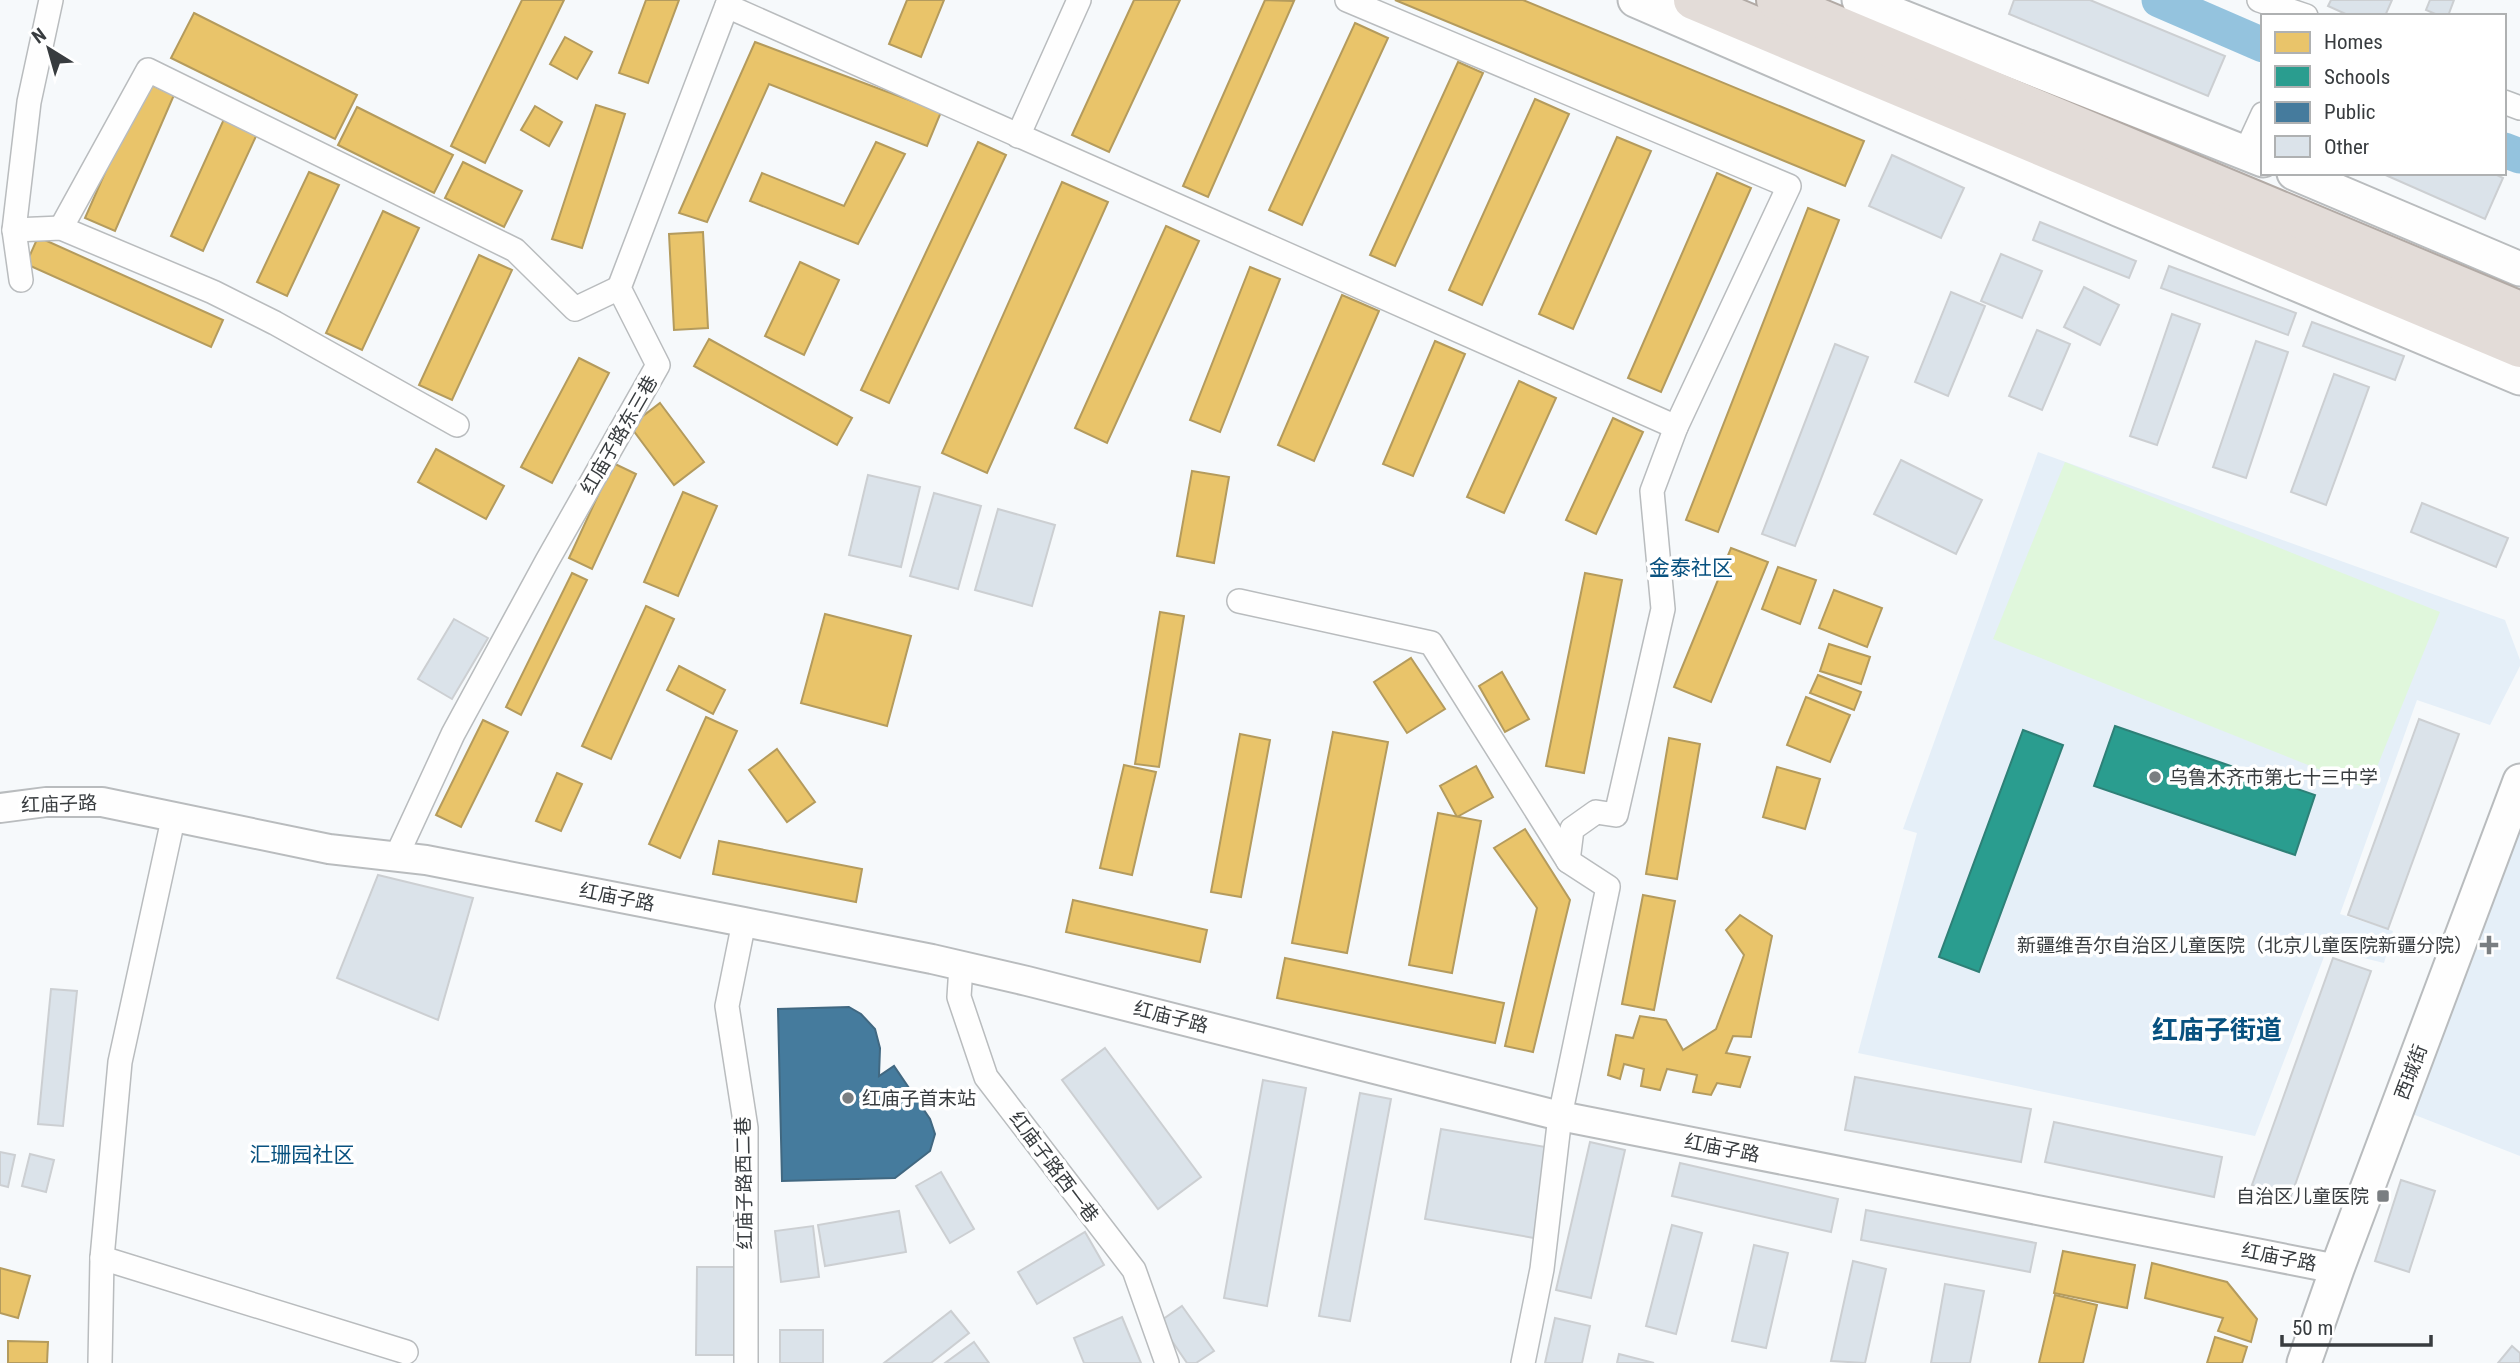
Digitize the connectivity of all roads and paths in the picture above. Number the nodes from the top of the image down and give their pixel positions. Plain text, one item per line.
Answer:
1 (51, 0) edge
2 (1079, 0) edge
3 (1347, 0) edge
4 (1635, 0) edge
5 (1693, 0) edge
6 (1776, 0) edge
7 (1859, 0) edge
8 (2259, 0) edge
9 (728, 3) edge
10 (2300, 14) edge
11 (2261, 123) edge
12 (1018, 136) junction
13 (2254, 156) edge
14 (2299, 175) edge
15 (61, 228) junction
16 (14, 230) junction
17 (2520, 269) edge
18 (21, 280) dead end
19 (619, 288) junction
20 (2520, 311) edge
21 (2520, 348) edge
22 (2520, 378) edge
23 (457, 425) dead end
24 (1676, 427) junction
25 (1240, 601) dead end
26 (2520, 781) edge
27 (0, 808) edge
28 (174, 815) junction
29 (397, 855) junction
30 (1568, 861) junction
31 (744, 922) junction
32 (961, 965) junction
33 (1560, 1116) junction
34 (102, 1258) junction
35 (2337, 1269) junction
36 (406, 1352) dead end
37 (100, 1363) edge
38 (746, 1363) edge
39 (1167, 1363) edge
40 (1523, 1363) edge
41 (2304, 1363) edge

1 - 16 street
2 - 12 street
3 - 24 street
4 - 22 main road
5 - 21 highway
6 - 20 highway
7 - 13 main road
8 - 10 street
9 - 12 street
9 - 19 street
11 - 13 street
12 - 24 street
14 - 17 main road
15 - 16 street
15 - 19 street
15 - 23 street
16 - 18 street
19 - 29 street, 红庙子路东三巷
24 - 30 street
25 - 30 street
26 - 35 main road, 西珹街
27 - 28 street, 红庙子路
28 - 29 street, 红庙子路
28 - 34 street
29 - 31 street, 红庙子路
30 - 33 street
31 - 32 street, 红庙子路
31 - 38 street, 红庙子路西二巷
32 - 33 street, 红庙子路
32 - 39 street, 红庙子路西一巷
33 - 35 street, 红庙子路
33 - 40 street
34 - 36 street
34 - 37 street
35 - 41 main road, 西珹街

